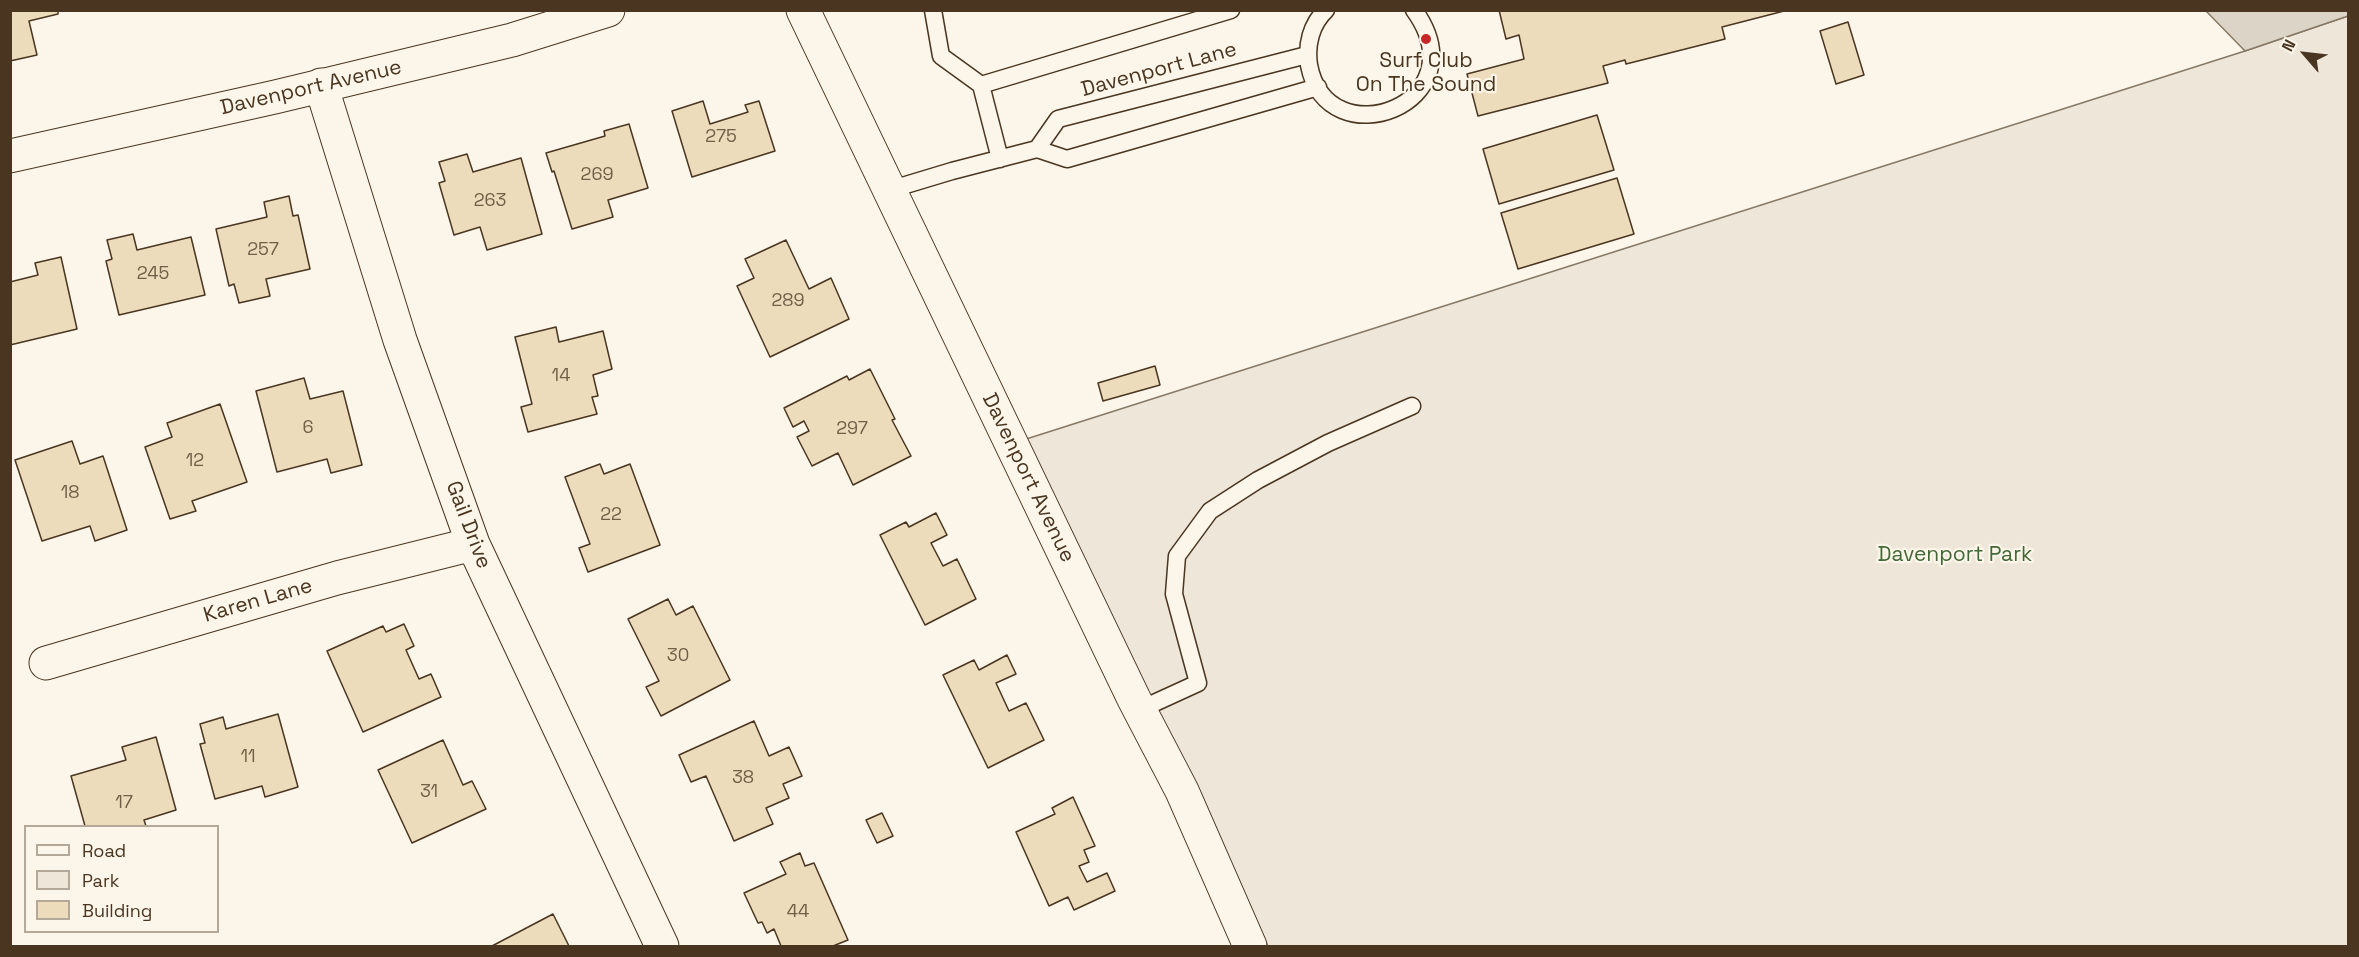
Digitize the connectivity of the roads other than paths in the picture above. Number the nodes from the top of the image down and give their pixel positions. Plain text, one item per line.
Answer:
1 (608, 10) edge
2 (803, 10) edge
3 (933, 10) edge
4 (1231, 10) edge
5 (1414, 10) edge
6 (1326, 11) edge
7 (1307, 55) junction
8 (321, 85) junction
9 (981, 85) junction
10 (1318, 87) junction
11 (1036, 149) junction
12 (10, 156) edge
13 (1000, 159) junction
14 (890, 190) junction
15 (1412, 406) dead end
16 (473, 544) junction
17 (46, 663) dead end
18 (1139, 710) junction
19 (662, 946) edge
20 (1250, 946) edge

1 - 8 street, Davenport Avenue
2 - 14 street, Davenport Avenue
3 - 9 lane
4 - 9 lane
5 - 10 lane
6 - 7 lane
7 - 10 lane
7 - 11 lane, Davenport Lane
8 - 12 street, Davenport Avenue
8 - 16 street, Gail Drive
9 - 13 lane
10 - 11 lane
11 - 13 lane
13 - 14 lane
14 - 18 street, Davenport Avenue
15 - 18 lane
16 - 17 street, Karen Lane
16 - 19 street, Gail Drive
18 - 20 street, Davenport Avenue

